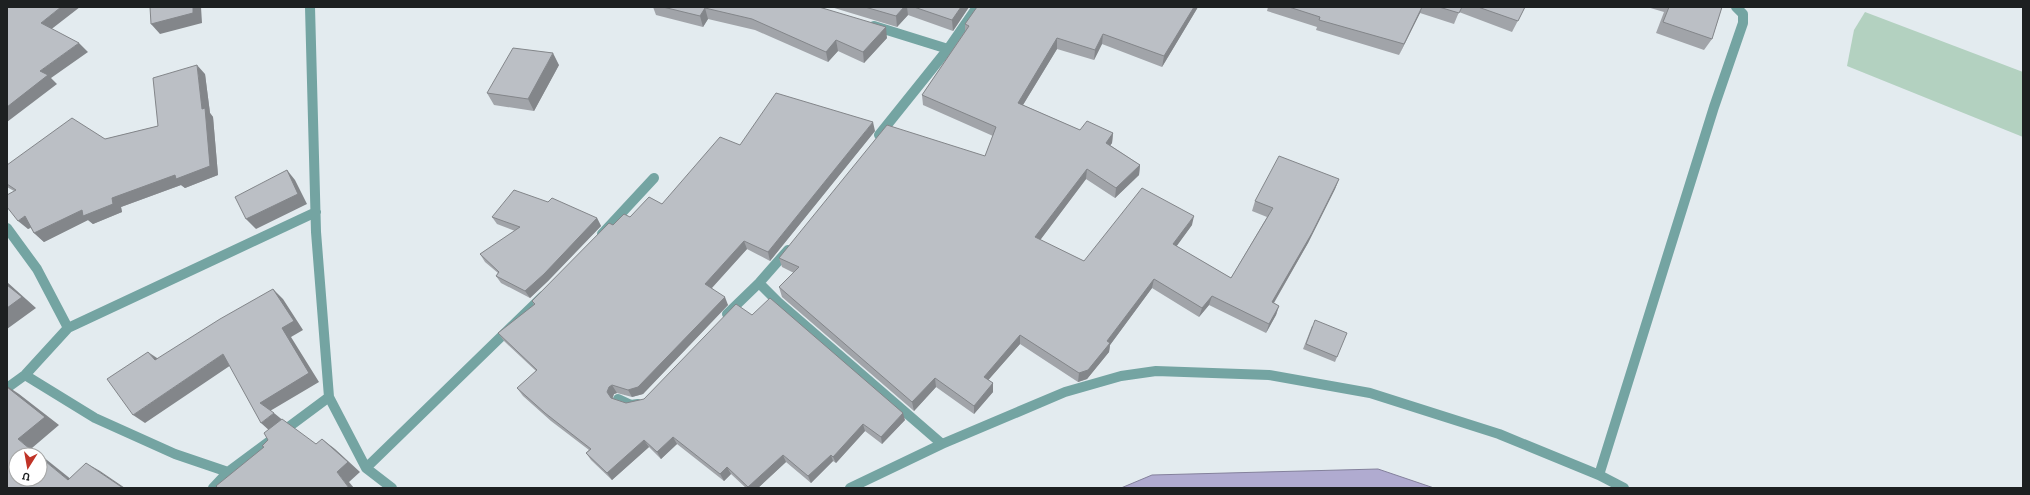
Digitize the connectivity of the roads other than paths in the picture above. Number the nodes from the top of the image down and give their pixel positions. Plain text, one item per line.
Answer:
1 (310, 7) edge
2 (977, 7) edge
3 (1736, 7) edge
4 (863, 22) edge
5 (948, 49) junction
6 (875, 140) edge
7 (654, 178) dead end
8 (316, 212) junction
9 (7, 228) edge
10 (596, 240) edge
11 (796, 240) edge
12 (759, 283) junction
13 (548, 291) edge
14 (718, 322) edge
15 (68, 328) junction
16 (25, 374) junction
17 (7, 388) edge
18 (329, 397) junction
19 (618, 399) edge
20 (646, 400) edge
21 (942, 444) junction
22 (366, 468) junction
23 (228, 472) junction
24 (1599, 475) junction
25 (213, 488) edge
26 (392, 488) edge
27 (850, 488) edge
28 (1624, 488) edge

1 - 8 street
2 - 5 street
3 - 24 street
4 - 5 street
5 - 6 street
7 - 10 street
8 - 15 street
8 - 18 street
9 - 15 street
11 - 12 street
12 - 14 street
12 - 21 street
13 - 22 street
15 - 16 street
16 - 17 street
16 - 23 street
18 - 22 street
18 - 23 street
19 - 20 street
21 - 24 street
21 - 27 street
22 - 26 street
23 - 25 street
24 - 28 street

